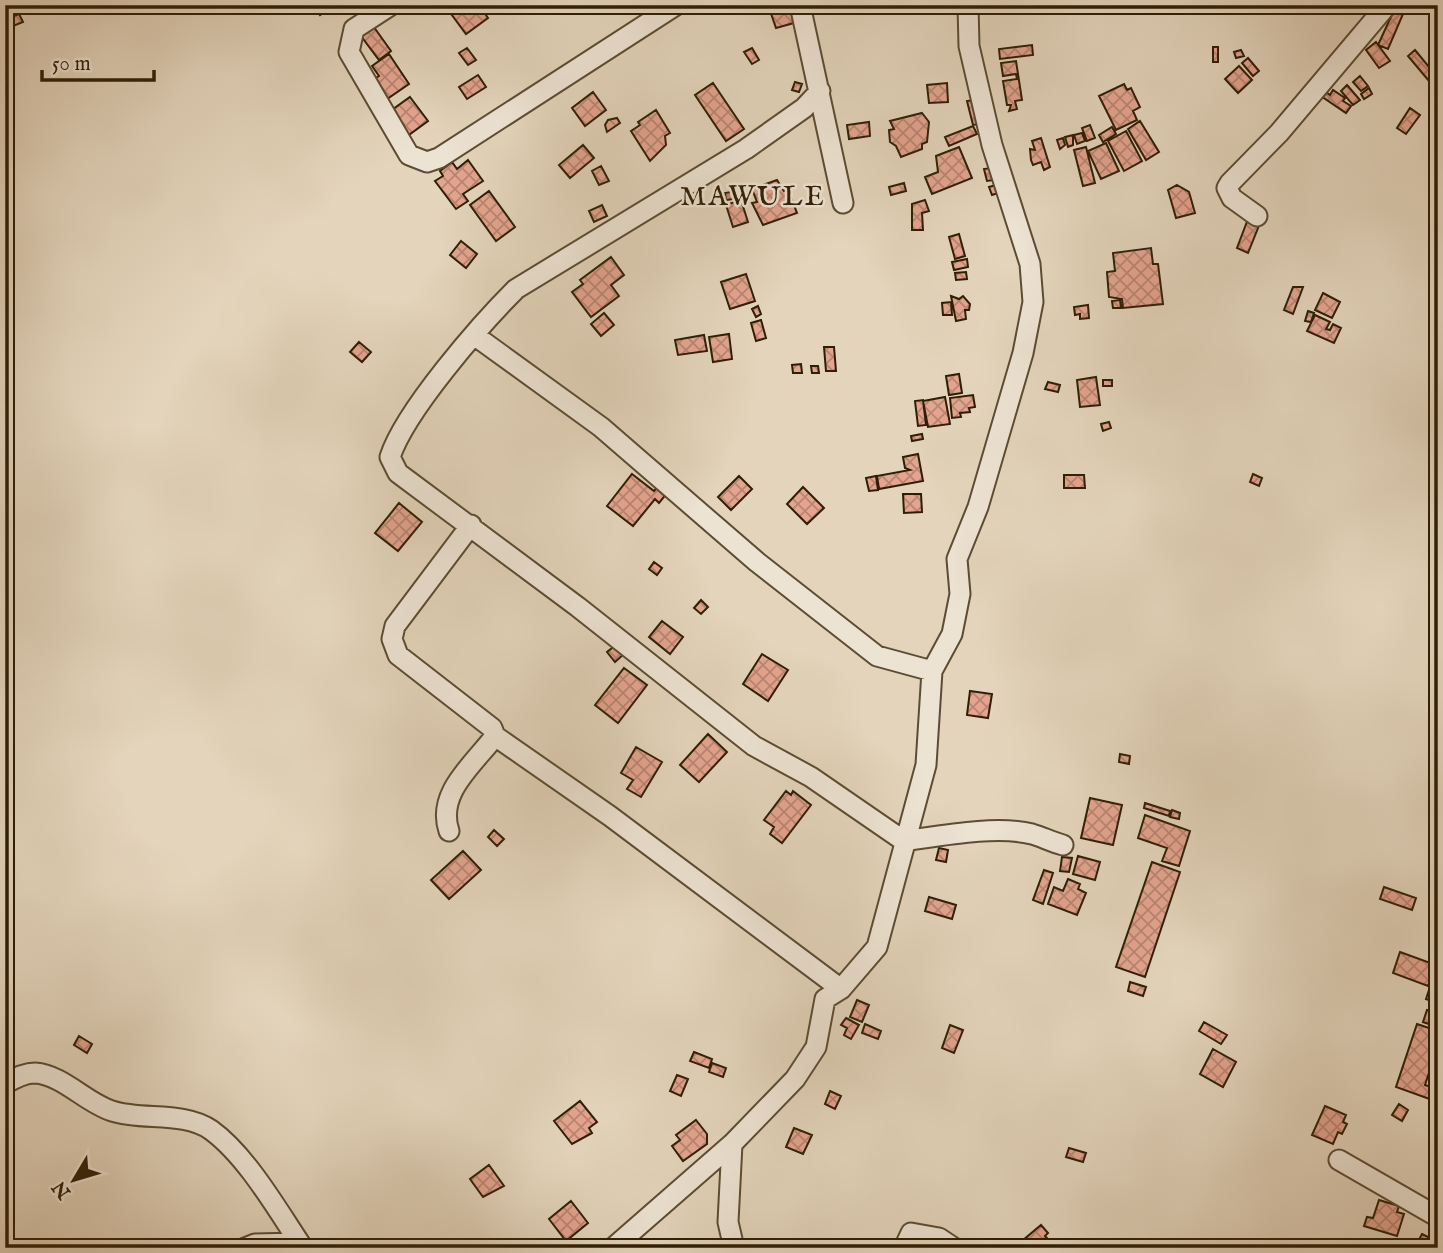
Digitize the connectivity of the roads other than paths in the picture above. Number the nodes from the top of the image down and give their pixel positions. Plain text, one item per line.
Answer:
1 (391, 5) edge
2 (676, 5) edge
3 (800, 5) edge
4 (968, 5) edge
5 (1387, 5) edge
6 (820, 91) junction
7 (843, 203) dead end
8 (1257, 216) dead end
9 (474, 335) junction
10 (471, 525) junction
11 (932, 671) junction
12 (495, 736) junction
13 (449, 831) dead end
14 (904, 841) junction
15 (1063, 845) dead end
16 (841, 989) junction
17 (5, 1084) edge
18 (732, 1144) junction
19 (1339, 1160) dead end
20 (1438, 1217) edge
21 (301, 1245) edge
22 (245, 1248) edge
23 (613, 1248) edge
24 (734, 1248) edge
25 (904, 1248) edge
26 (954, 1248) edge

1 - 2 street
3 - 6 street
4 - 11 street
5 - 8 street
6 - 7 street
6 - 9 street
9 - 10 street
9 - 11 street
10 - 12 street
10 - 14 street
11 - 14 street
12 - 13 street
12 - 16 street
14 - 15 street
14 - 16 street
16 - 18 street
17 - 21 street
18 - 23 street
18 - 24 street
19 - 20 street
21 - 22 street
25 - 26 street

